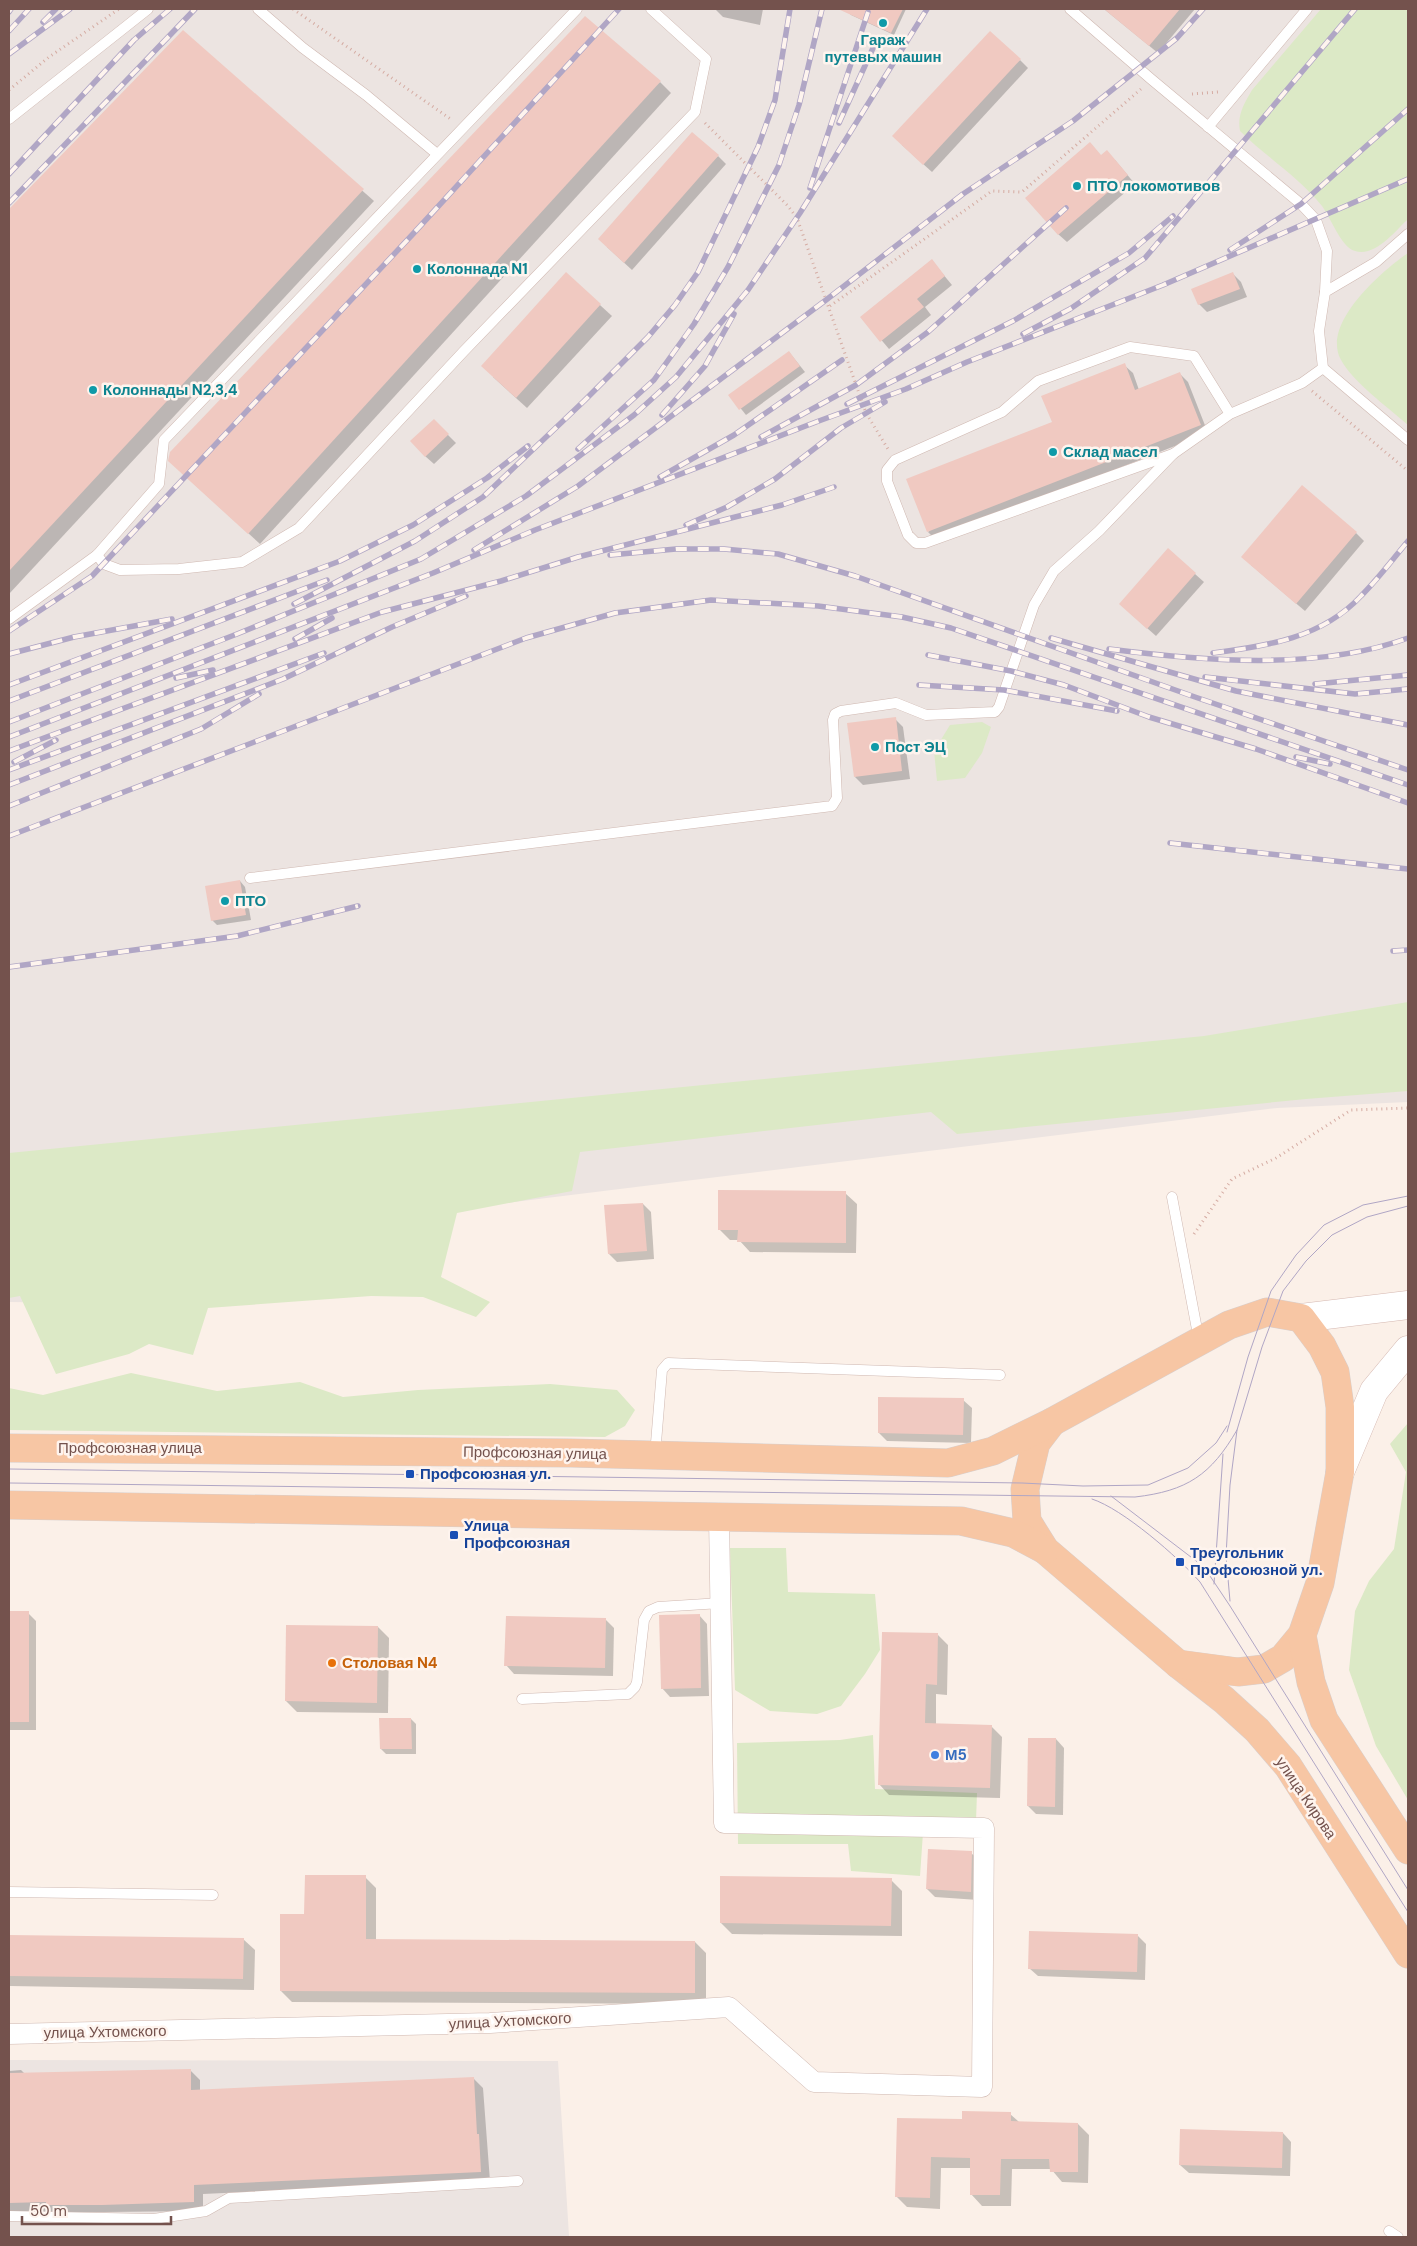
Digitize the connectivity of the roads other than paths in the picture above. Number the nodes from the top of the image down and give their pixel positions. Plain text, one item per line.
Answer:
1 (148, 9) edge
2 (258, 9) edge
3 (576, 9) edge
4 (651, 9) edge
5 (1070, 9) edge
6 (1307, 9) edge
7 (9, 120) edge
8 (1208, 127) junction
9 (437, 154) junction
10 (1408, 234) edge
11 (1325, 292) junction
12 (1322, 368) junction
13 (1230, 414) junction
14 (1408, 440) edge
15 (1173, 454) junction
16 (97, 554) junction
17 (9, 619) edge
18 (250, 878) dead end
19 (1172, 1197) dead end
20 (1408, 1305) edge
21 (1301, 1318) junction
22 (1199, 1341) junction
23 (1408, 1350) edge
24 (1000, 1375) dead end
25 (1052, 1422) junction
26 (9, 1448) edge
27 (655, 1456) junction
28 (1340, 1472) junction
29 (9, 1505) edge
30 (720, 1517) junction
31 (1045, 1550) junction
32 (721, 1603) junction
33 (1302, 1635) junction
34 (1178, 1664) junction
35 (522, 1699) dead end
36 (1408, 1850) edge
37 (9, 1892) edge
38 (213, 1895) dead end
39 (1408, 1954) edge
40 (9, 2034) edge
41 (518, 2181) dead end
42 (9, 2216) edge

1 - 7 lane
2 - 9 lane
3 - 9 lane
4 - 16 lane
5 - 8 lane
6 - 8 lane
8 - 11 lane
9 - 16 lane
10 - 11 lane
11 - 12 lane
12 - 13 lane
12 - 14 lane
13 - 15 lane
13 - 15 lane
15 - 18 lane
16 - 17 lane
19 - 22 lane
20 - 21 main road
21 - 22 main road, Профсоюзная улица
21 - 28 main road
22 - 25 main road, Профсоюзная улица
23 - 28 main road
24 - 27 lane
25 - 27 main road, Профсоюзная улица
25 - 31 main road
26 - 27 main road, Профсоюзная улица
28 - 33 main road
29 - 30 main road
30 - 31 main road
30 - 32 street
31 - 34 main road, улица Кирова
32 - 35 lane
32 - 40 street, улица Ухтомского
33 - 34 main road
33 - 36 main road
34 - 39 main road, улица Кирова
37 - 38 lane
41 - 42 lane

